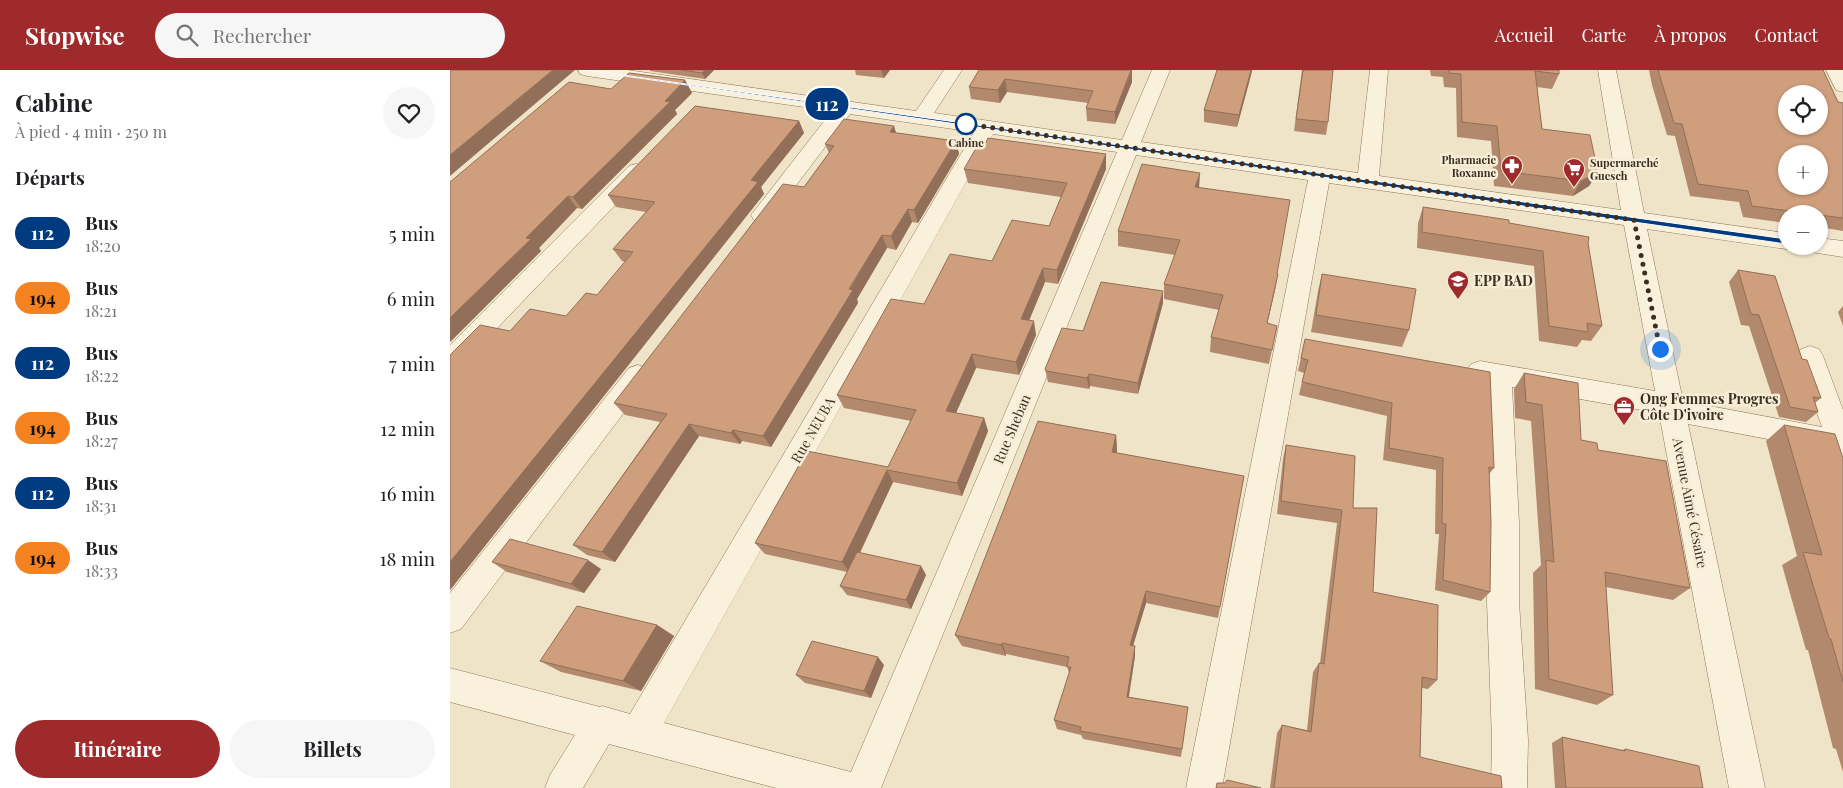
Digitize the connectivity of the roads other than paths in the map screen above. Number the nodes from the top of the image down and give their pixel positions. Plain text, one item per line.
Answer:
1 (734, 70) edge
2 (953, 70) edge
3 (1161, 70) edge
4 (1379, 70) edge
5 (1607, 70) edge
6 (1835, 70) edge
7 (584, 74) edge
8 (1843, 86) edge
9 (716, 89) junction
10 (845, 107) junction
11 (696, 110) edge
12 (921, 118) junction
13 (987, 128) junction
14 (1130, 148) junction
15 (648, 158) edge
16 (1320, 175) junction
17 (1368, 182) junction
18 (1634, 220) junction
19 (748, 233) edge
20 (1778, 240) edge
21 (1828, 247) edge
22 (1843, 249) edge
23 (1289, 339) junction
24 (1317, 344) edge
25 (1810, 356) dead end
26 (651, 358) edge
27 (450, 361) edge
28 (1454, 367) edge
29 (1498, 374) junction
30 (1671, 407) junction
31 (1842, 443) edge
32 (450, 618) edge
33 (450, 685) edge
34 (602, 723) junction
35 (639, 733) junction
36 (563, 788) edge
37 (845, 788) edge
38 (863, 788) edge
39 (1204, 788) edge
40 (1509, 788) edge
41 (1747, 788) edge

1 - 9 street
2 - 12 street
3 - 14 street, Rue Sheban
4 - 17 street
5 - 18 street, Avenue Aimé Césaire
6 - 8 street
7 - 9 street
9 - 10 street
9 - 11 street
10 - 12 street
10 - 19 street
12 - 13 street
13 - 14 street
13 - 35 street, Rue NEUBA
14 - 16 street
14 - 38 street, Rue Sheban
15 - 27 street
16 - 17 street
16 - 23 street
17 - 18 street
18 - 20 street
18 - 30 street, Avenue Aimé Césaire
21 - 22 street
23 - 24 street
23 - 39 street
25 - 31 street
26 - 32 street
28 - 29 street
29 - 30 street
29 - 40 street
30 - 31 street
30 - 41 street, Avenue Aimé Césaire
33 - 34 street
34 - 35 street
34 - 36 street
35 - 37 street

